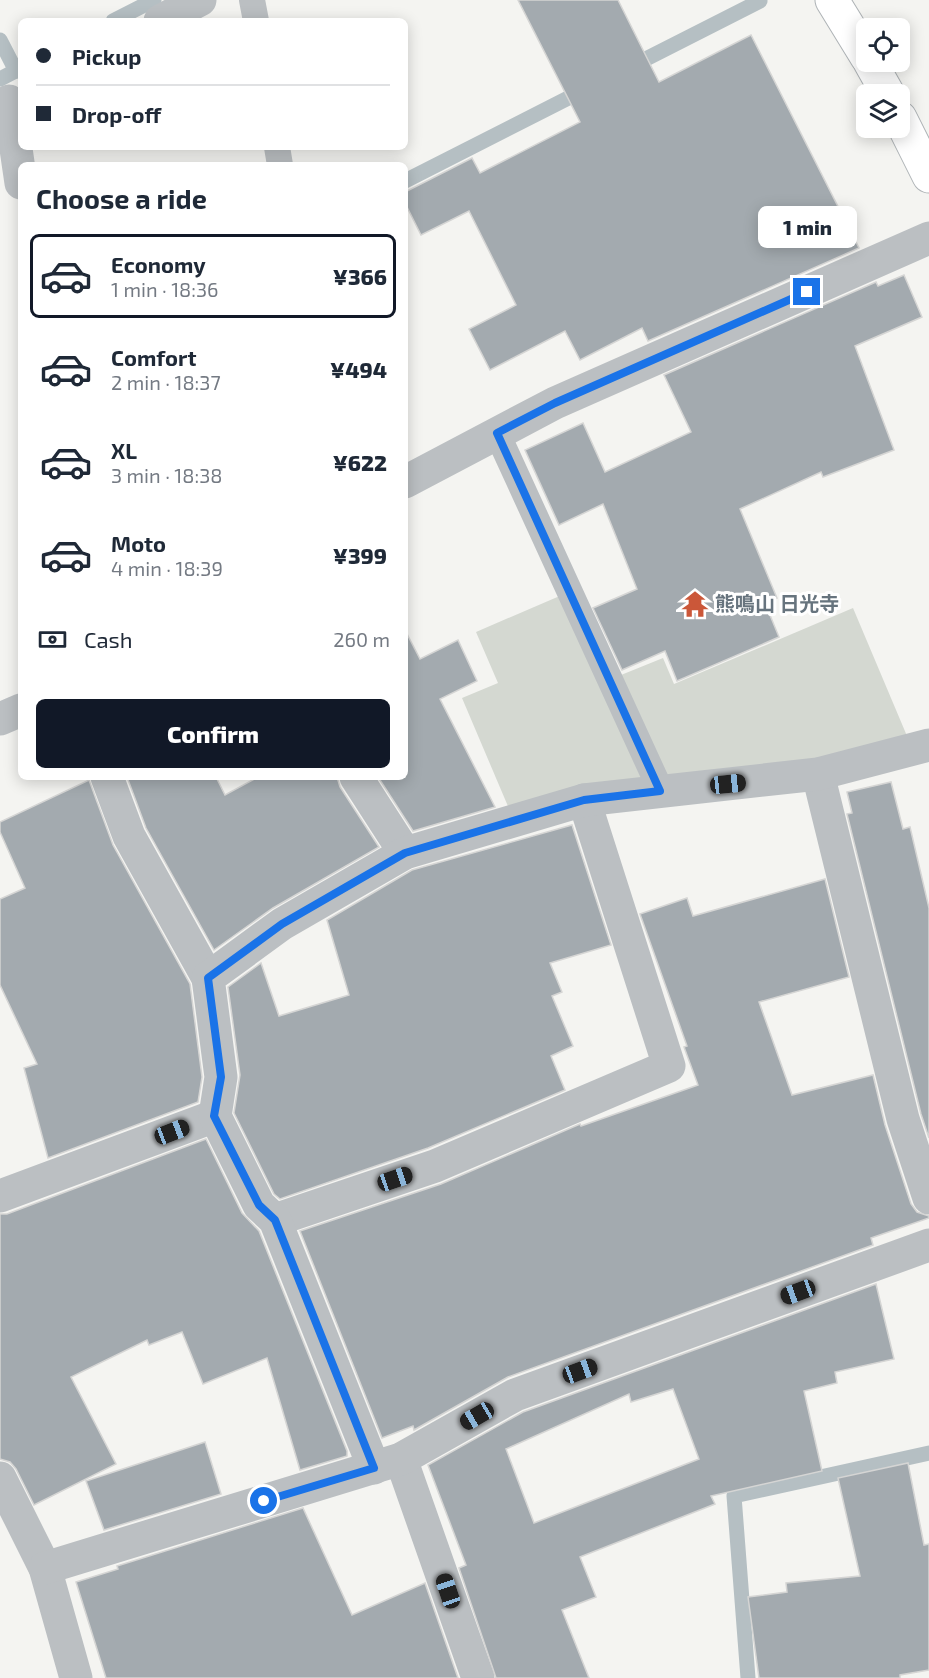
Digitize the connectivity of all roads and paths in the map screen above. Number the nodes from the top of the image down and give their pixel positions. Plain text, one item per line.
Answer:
1 (200, 0) edge
2 (252, 0) edge
3 (832, 0) edge
4 (166, 18) edge
5 (255, 18) edge
6 (856, 39) edge
7 (10, 100) edge
8 (910, 137) edge
9 (18, 162) edge
10 (929, 176) edge
11 (929, 238) edge
12 (497, 433) junction
13 (408, 480) edge
14 (18, 711) edge
15 (0, 719) edge
16 (929, 745) edge
17 (818, 774) junction
18 (108, 780) edge
19 (358, 780) edge
20 (660, 791) junction
21 (584, 800) junction
22 (405, 853) junction
23 (208, 978) junction
24 (214, 1116) junction
25 (0, 1196) edge
26 (929, 1198) edge
27 (275, 1220) junction
28 (929, 1245) edge
29 (388, 1464) junction
30 (0, 1478) edge
31 (45, 1568) junction
32 (76, 1678) edge
33 (478, 1678) edge

1 - 4 street
2 - 5 lane
3 - 6 main road
7 - 9 street
8 - 10 main road
11 - 12 street
12 - 13 street
12 - 20 lane
14 - 15 street
16 - 17 street
17 - 20 street
17 - 26 street
18 - 23 street
19 - 22 street
20 - 21 street
21 - 22 street
21 - 27 street
22 - 23 street
23 - 24 street
24 - 25 street
24 - 27 street
27 - 29 street
28 - 29 street
29 - 31 street
29 - 33 street
30 - 31 street
31 - 32 street

